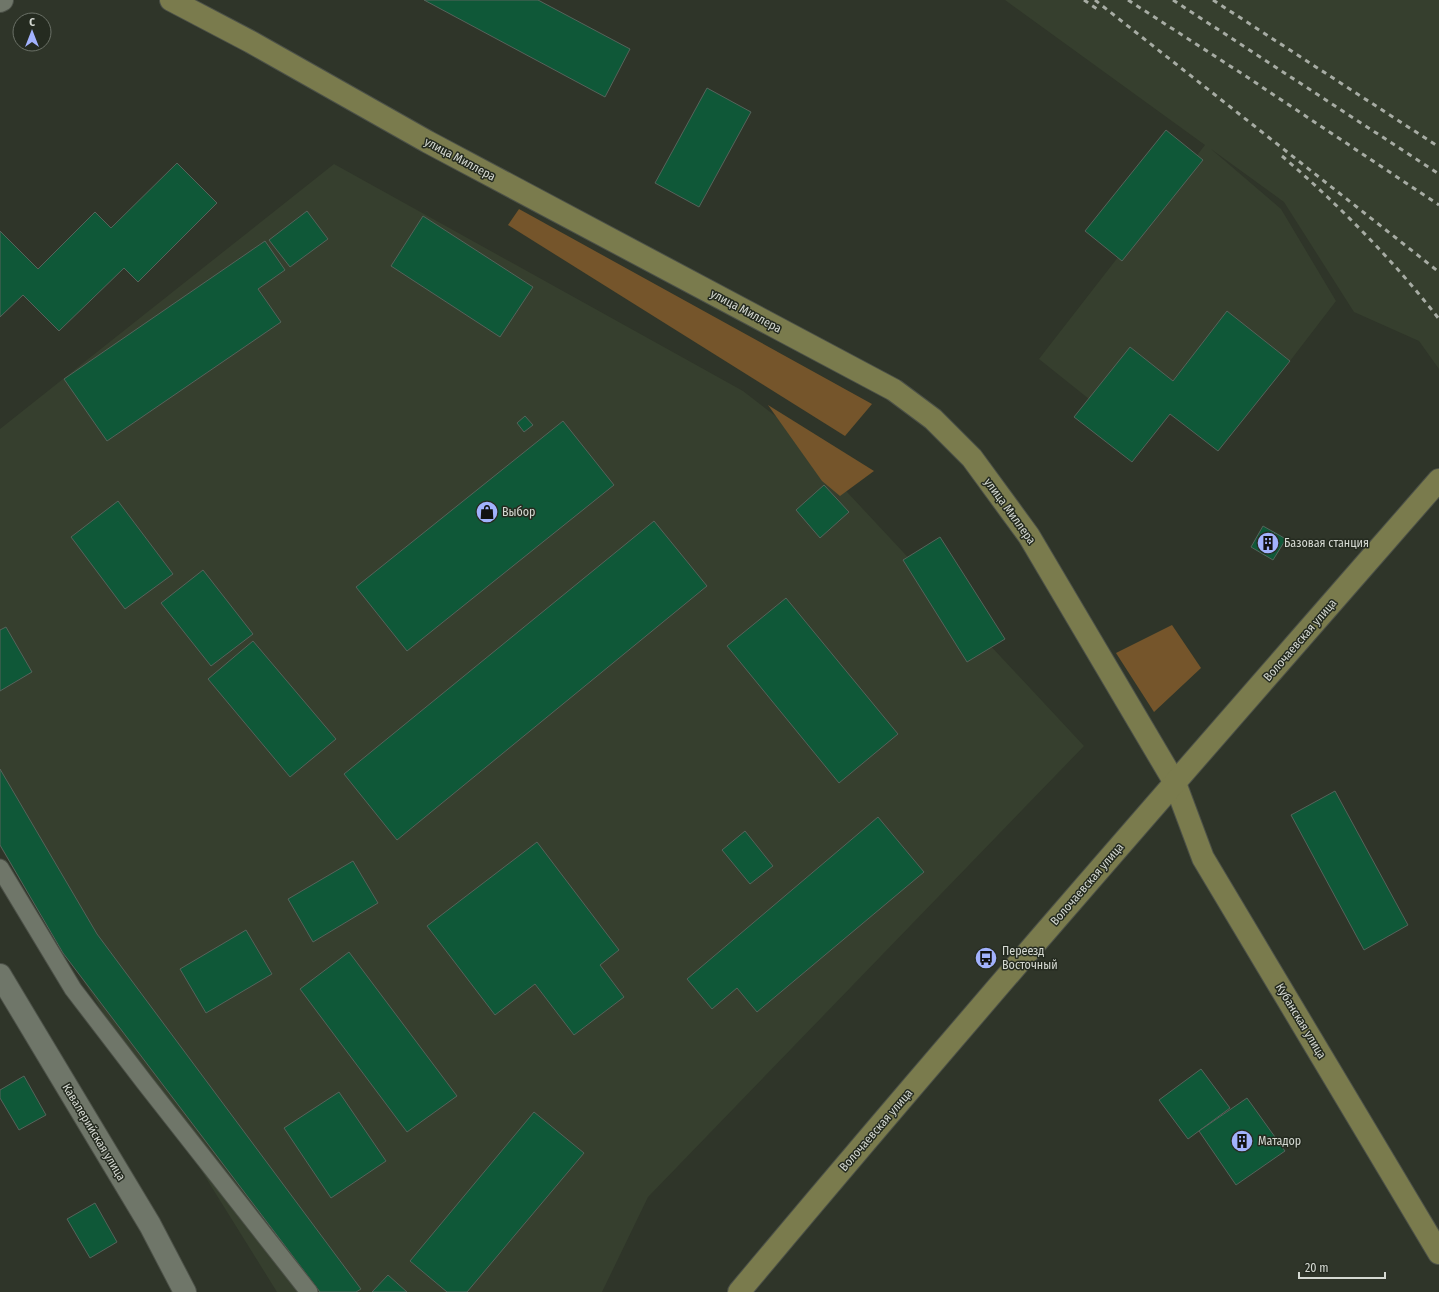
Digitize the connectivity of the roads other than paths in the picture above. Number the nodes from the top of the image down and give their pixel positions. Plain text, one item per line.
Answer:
1 (171, 0) edge
2 (1439, 480) edge
3 (1175, 783) junction
4 (0, 868) edge
5 (0, 975) edge
6 (1439, 1253) edge
7 (185, 1292) edge
8 (309, 1292) edge
9 (739, 1292) edge

1 - 3 main road, улица Миллера
2 - 3 main road, Волочаевская улица
3 - 6 main road, Кубанская улица
3 - 9 main road, Волочаевская улица
4 - 8 lane
5 - 7 street, Кавалерийская улица

